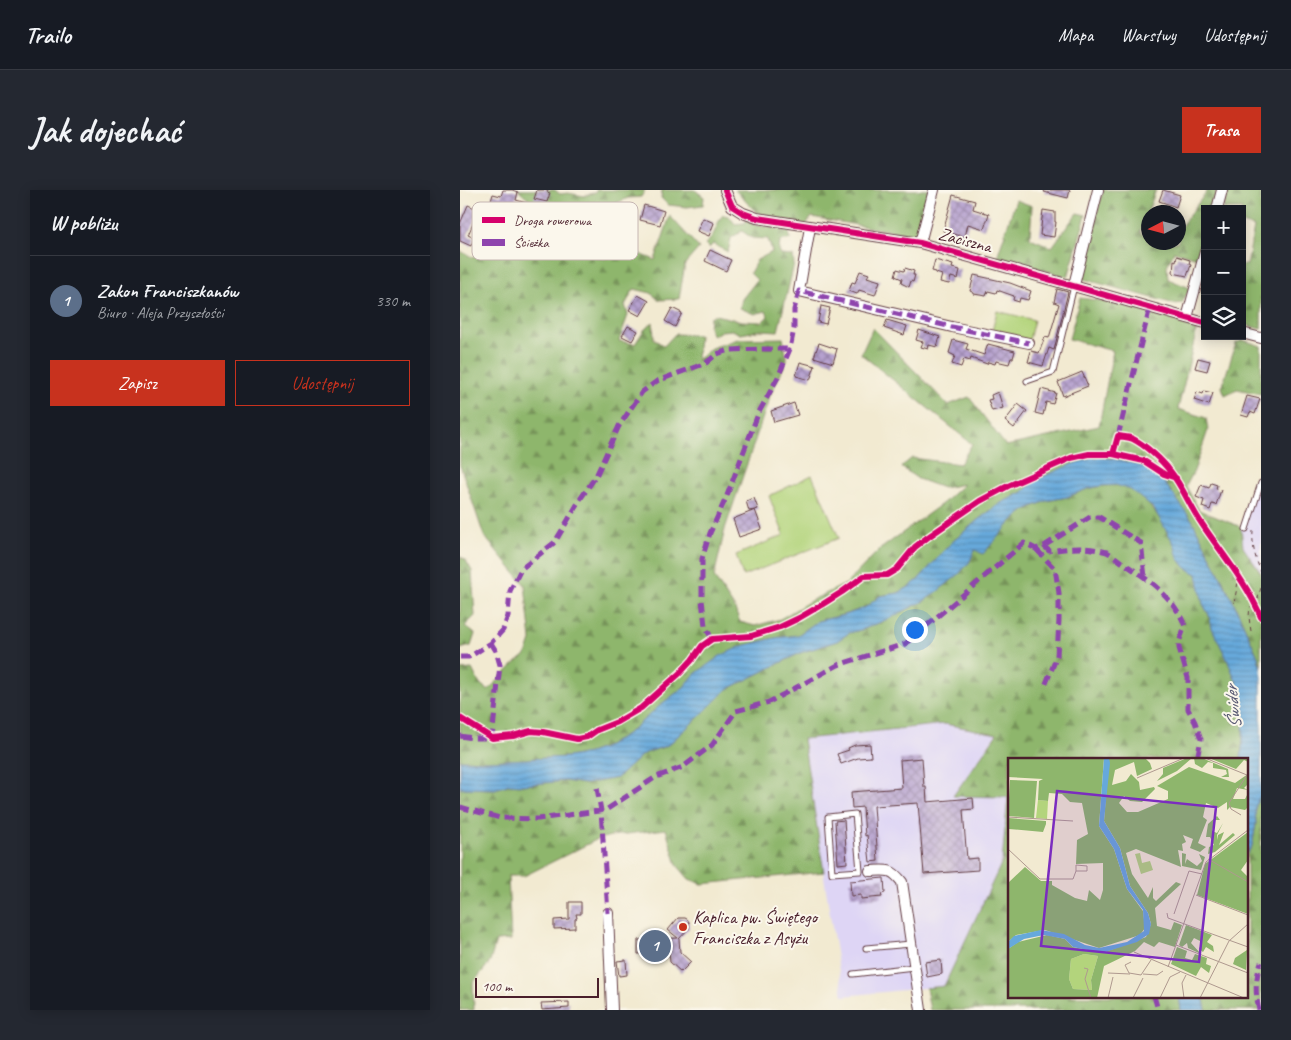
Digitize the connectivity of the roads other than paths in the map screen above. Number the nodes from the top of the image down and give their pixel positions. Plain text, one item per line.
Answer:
1 (934, 190) edge
2 (1098, 190) edge
3 (1222, 190) edge
4 (729, 193) edge
5 (1218, 205) edge
6 (810, 226) junction
7 (920, 243) junction
8 (1201, 266) edge
9 (1074, 285) junction
10 (1186, 318) junction
11 (1201, 322) edge
12 (1246, 334) edge
13 (1261, 338) edge
14 (1030, 344) dead end
15 (1027, 381) dead end
16 (1261, 483) edge
17 (1246, 529) dead end
18 (865, 871) junction
19 (608, 913) dead end
20 (911, 944) junction
21 (866, 948) dead end
22 (914, 967) junction
23 (853, 974) dead end
24 (612, 1010) edge
25 (921, 1010) edge

1 - 7 street
2 - 9 street
3 - 5 street
4 - 6 street, Zaciszna
6 - 7 street, Zaciszna
6 - 14 street
7 - 9 street, Zaciszna
8 - 10 street
9 - 10 street, Zaciszna
9 - 15 lane
10 - 11 street, Zaciszna
12 - 13 street
16 - 17 lane
18 - 18 lane
18 - 20 street
19 - 24 street
20 - 21 lane
20 - 22 street
22 - 23 lane
22 - 25 street

